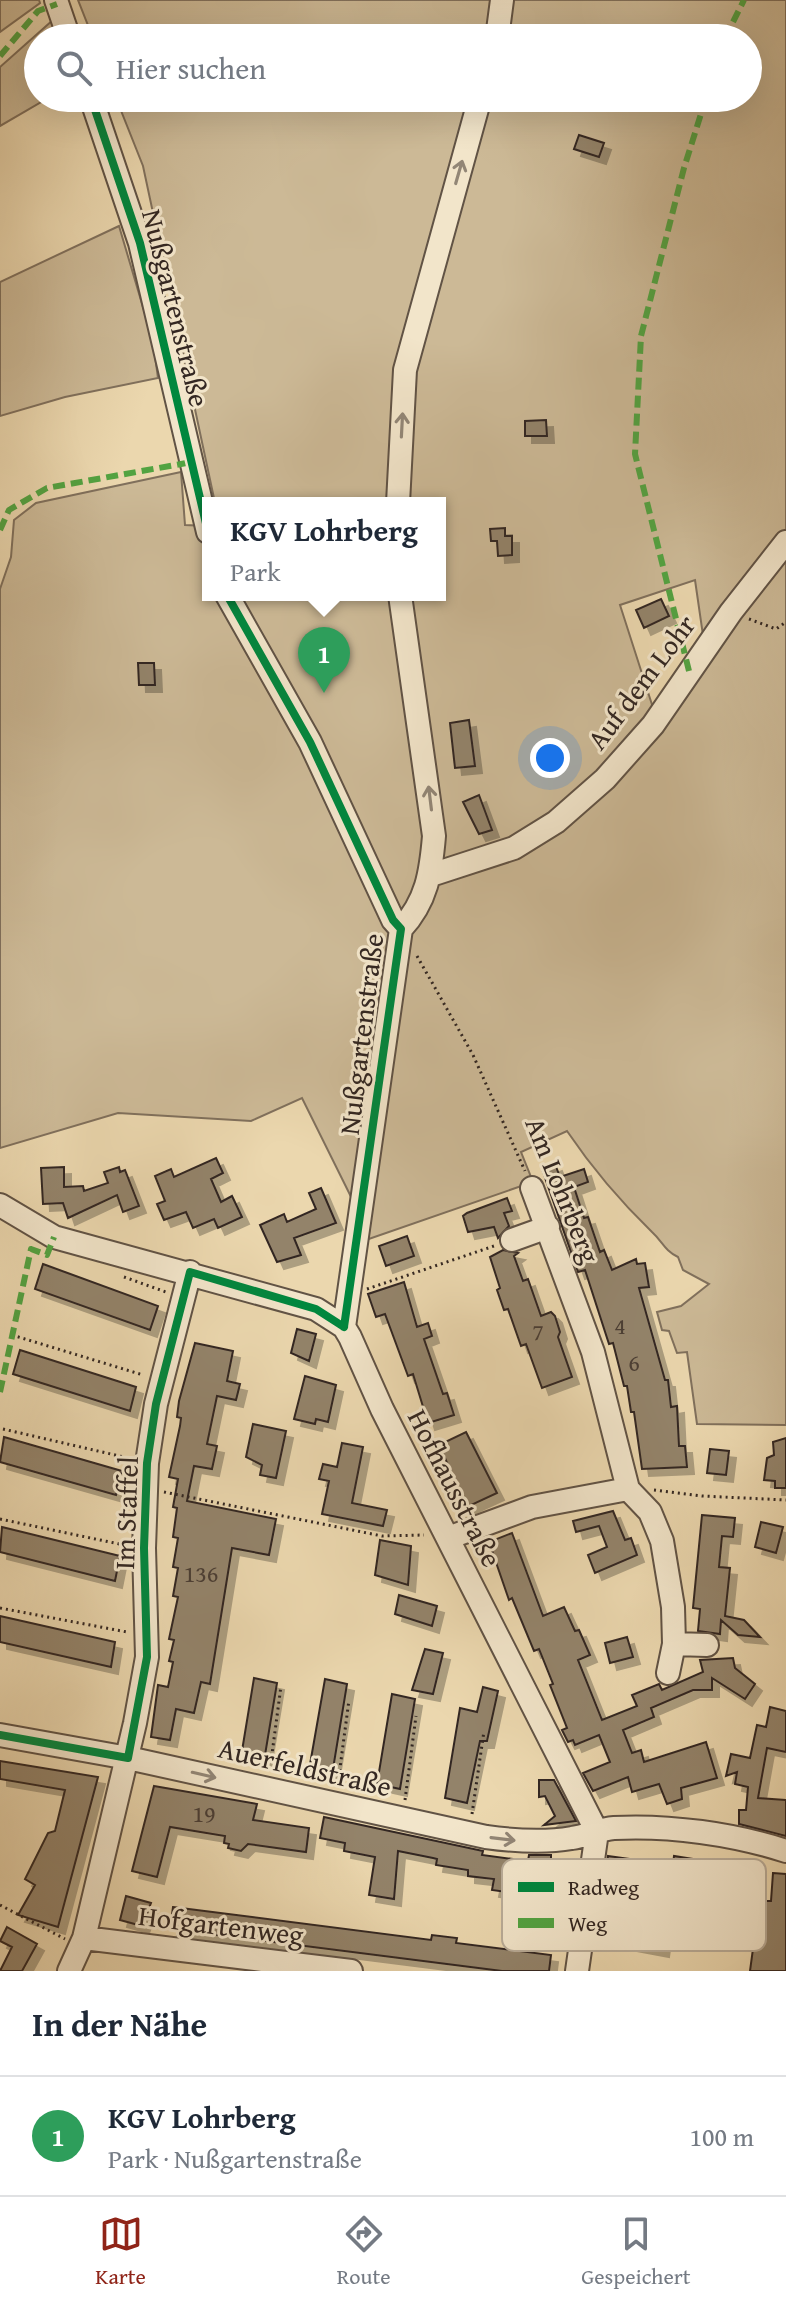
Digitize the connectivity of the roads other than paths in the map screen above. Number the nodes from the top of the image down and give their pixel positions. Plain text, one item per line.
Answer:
1 (56, 0) edge
2 (502, 0) edge
3 (64, 24) edge
4 (499, 24) edge
5 (96, 112) edge
6 (476, 112) edge
7 (398, 497) edge
8 (202, 506) edge
9 (786, 542) edge
10 (230, 601) edge
11 (401, 601) edge
12 (431, 875) junction
13 (401, 929) junction
14 (532, 1188) road end
15 (0, 1205) edge
16 (548, 1227) junction
17 (512, 1240) road end
18 (190, 1272) junction
19 (344, 1327) junction
20 (628, 1489) junction
21 (448, 1538) junction
22 (674, 1644) junction
23 (707, 1645) dead end
24 (668, 1673) dead end
25 (0, 1735) edge
26 (128, 1758) junction
27 (597, 1832) junction
28 (786, 1851) edge
29 (593, 1859) edge
30 (84, 1938) junction
31 (580, 1951) edge
32 (69, 1971) edge
33 (351, 1971) edge
34 (577, 1971) edge

1 - 3 street
2 - 4 street
5 - 8 street, Nußgartenstraße
7 -> 6 street
9 - 12 street, Auf dem Lohr
10 - 13 street, Nußgartenstraße
12 -> 11 street
12 - 13 street
13 - 19 street, Nußgartenstraße
14 - 16 street, Am Lohrberg
15 - 18 street
16 - 17 street
16 - 20 street, Am Lohrberg
18 - 19 street
18 - 26 street, Im Staffel
19 - 21 street, Hofhausstraße
20 - 21 street
20 - 22 street, Am Lohrberg
21 - 27 street, Hofhausstraße
22 - 23 street
22 - 24 street, Am Lohrberg
25 - 26 street, Auerfeldstraße
26 -> 27 street, Auerfeldstraße
26 - 30 street, Im Staffel
27 - 28 street
27 - 29 street
30 - 32 street, Im Staffel
30 - 33 street, Hofgartenweg
31 - 34 street

